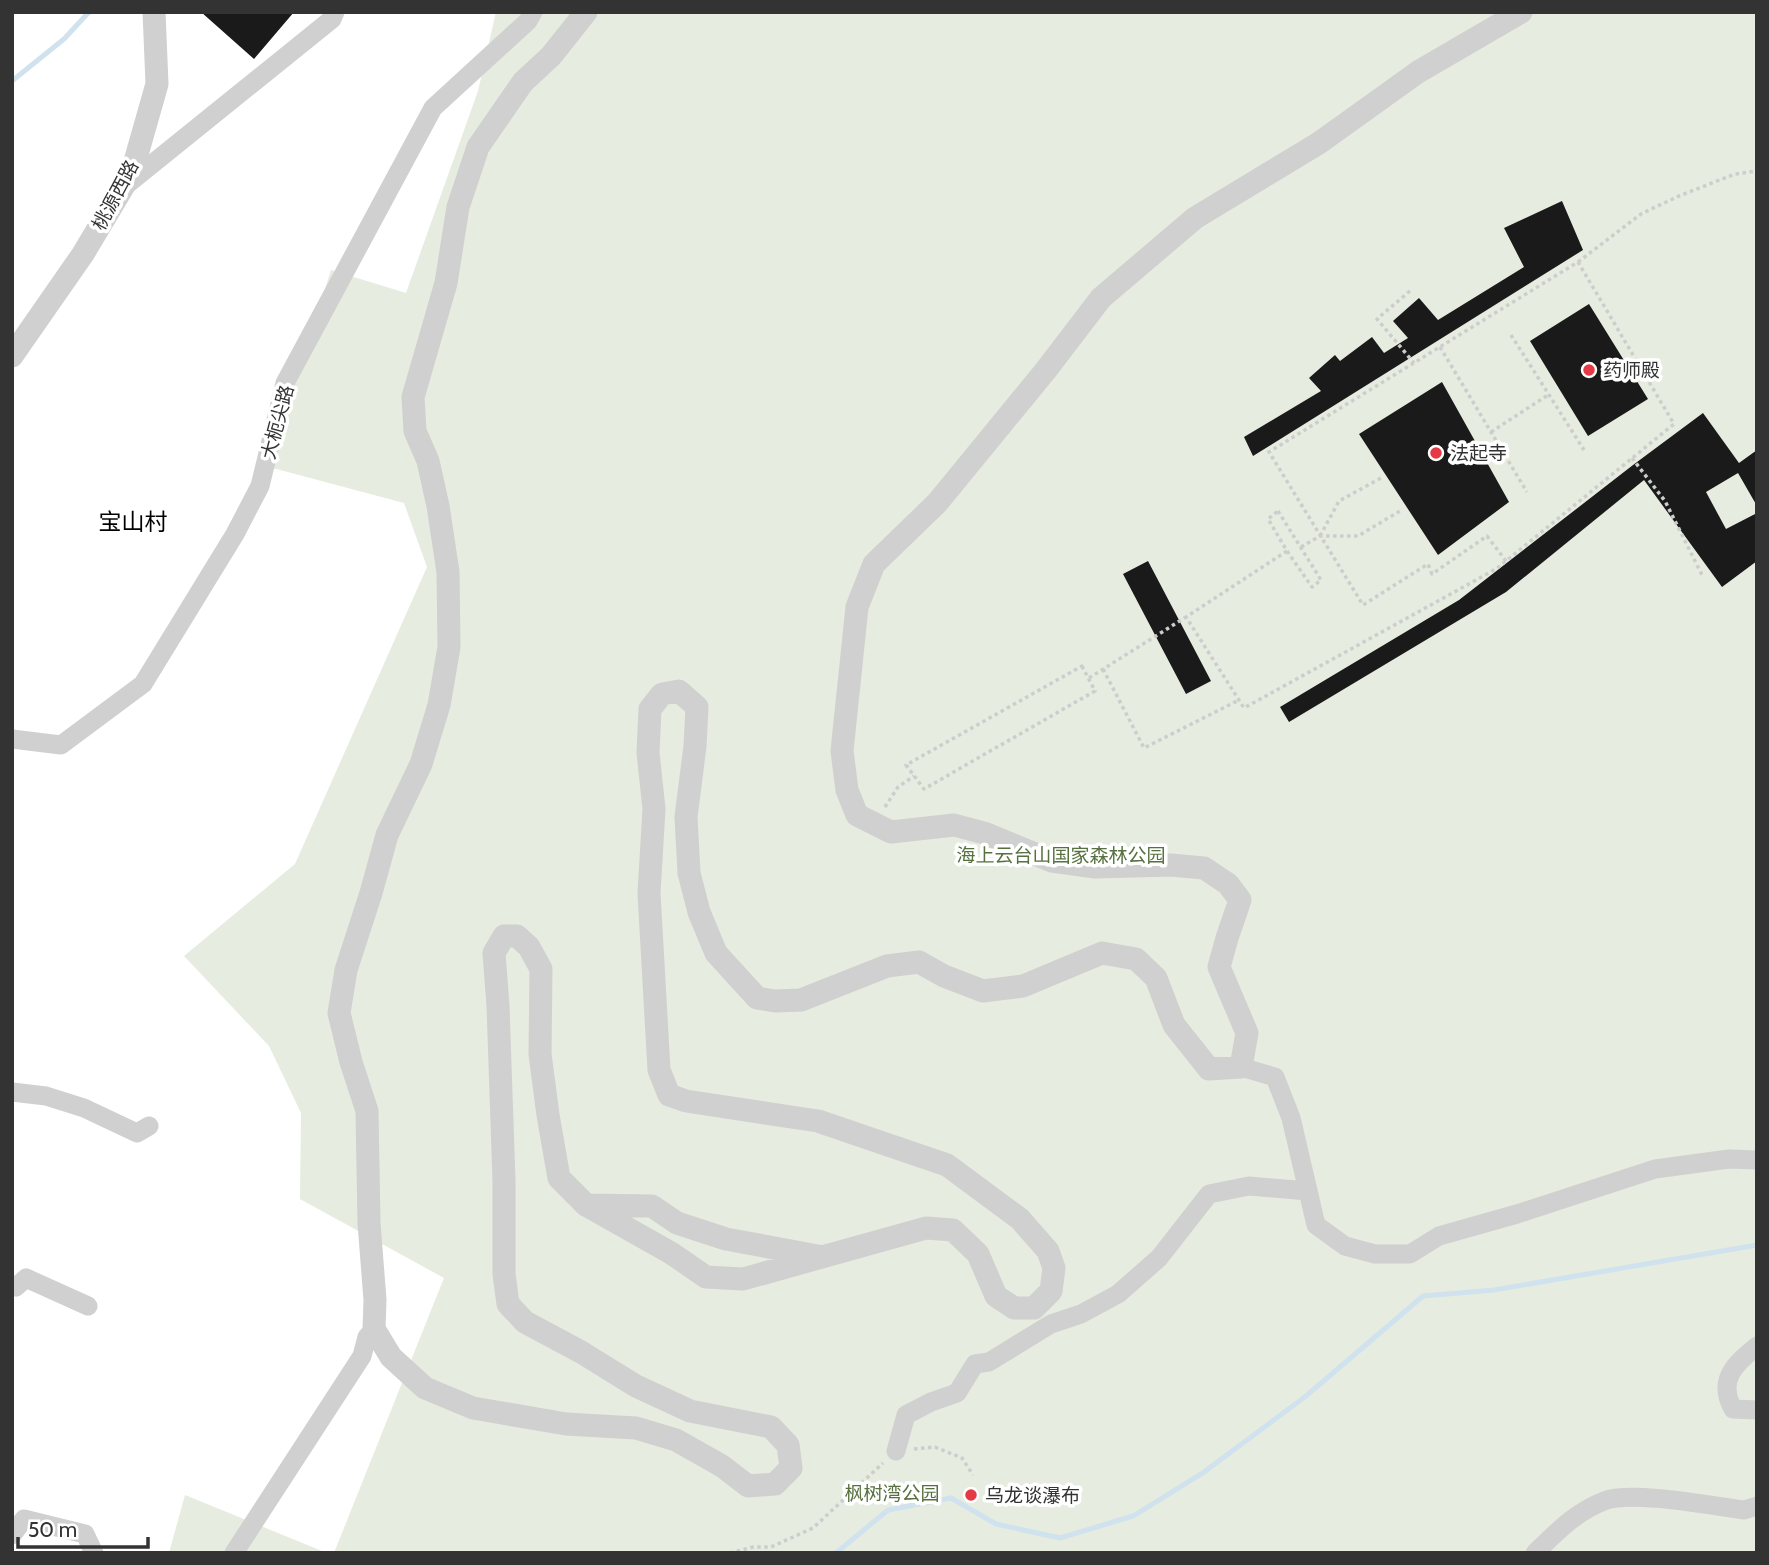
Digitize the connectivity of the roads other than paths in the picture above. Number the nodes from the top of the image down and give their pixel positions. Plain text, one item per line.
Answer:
1 (154, 12) edge
2 (335, 12) edge
3 (533, 12) edge
4 (586, 12) edge
5 (1521, 12) edge
6 (121, 189) junction
7 (12, 356) edge
8 (12, 739) edge
9 (1241, 1067) junction
10 (12, 1092) edge
11 (149, 1126) dead end
12 (1757, 1160) edge
13 (1308, 1191) junction
14 (586, 1205) junction
15 (823, 1257) junction
16 (12, 1285) edge
17 (88, 1306) dead end
18 (374, 1329) junction
19 (1757, 1346) edge
20 (1757, 1410) edge
21 (896, 1451) road end
22 (1757, 1506) edge
23 (12, 1535) edge
24 (94, 1553) edge
25 (234, 1553) edge
26 (1535, 1553) edge

1 - 6 street, 桃源西路
2 - 6 street
3 - 8 street, 大枙尖路
4 - 18 street
5 - 9 street
6 - 7 street, 桃源西路
9 - 13 street
9 - 15 street
10 - 11 street
12 - 13 street
13 - 21 street
14 - 15 street
14 - 15 street
14 - 18 street
16 - 17 street
18 - 25 street
19 - 20 street
22 - 26 street
23 - 24 street

